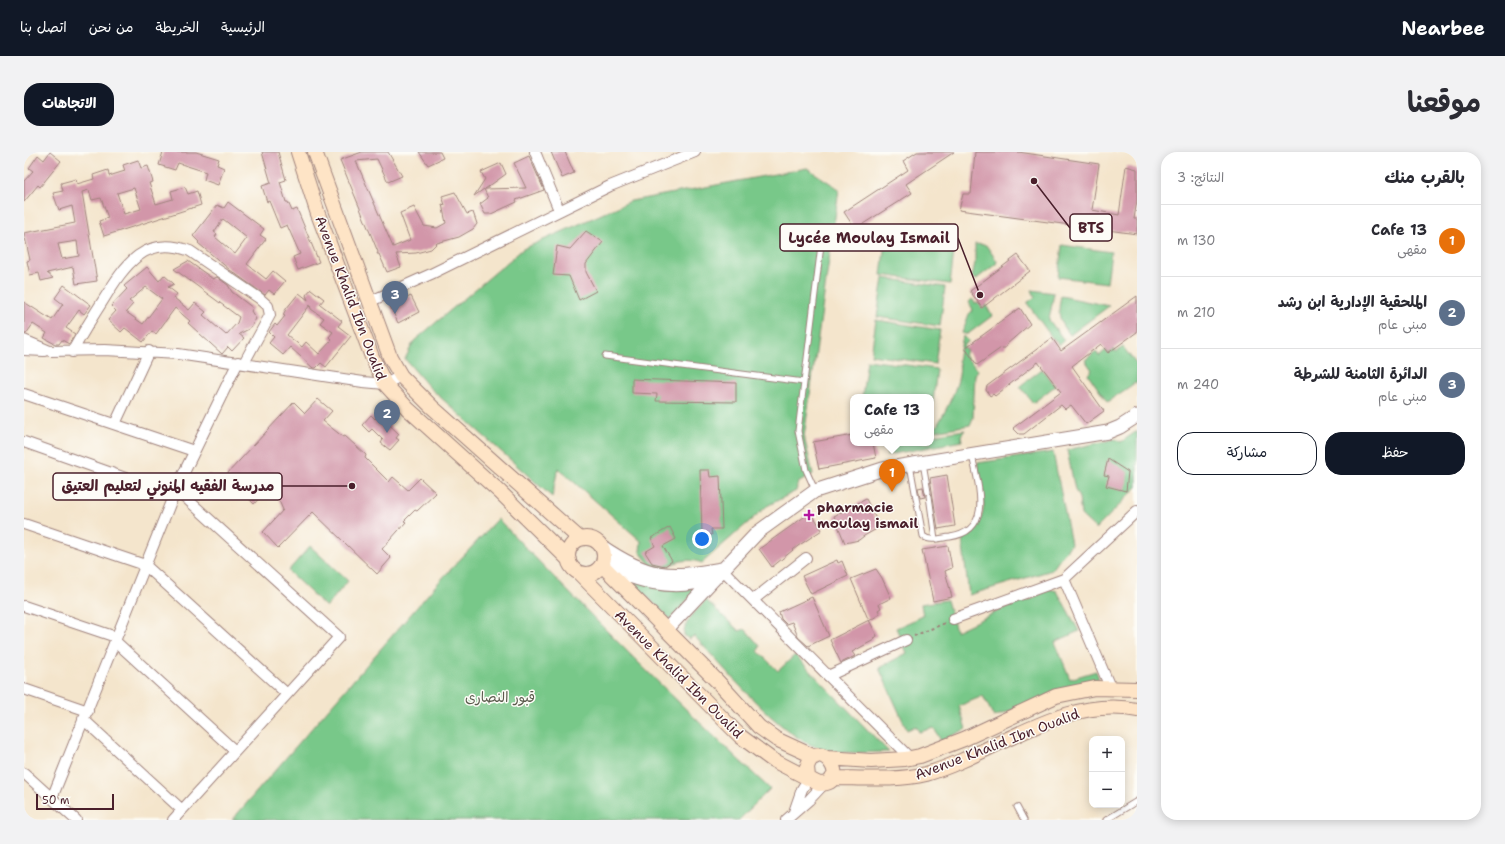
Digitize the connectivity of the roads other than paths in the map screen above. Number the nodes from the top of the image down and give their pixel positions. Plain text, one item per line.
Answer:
1 (298, 152) edge
2 (316, 152) edge
3 (535, 152) edge
4 (695, 152) edge
5 (558, 210) junction
6 (823, 229) dead end
7 (371, 301) junction
8 (24, 340) edge
9 (24, 350) edge
10 (50, 351) junction
11 (150, 351) junction
12 (72, 352) junction
13 (605, 356) dead end
14 (241, 363) junction
15 (401, 376) junction
16 (804, 382) junction
17 (385, 384) junction
18 (24, 394) edge
19 (1137, 416) edge
20 (115, 424) junction
21 (24, 442) edge
22 (194, 451) junction
23 (972, 455) junction
24 (923, 463) junction
25 (910, 465) junction
26 (815, 491) junction
27 (175, 492) junction
28 (1137, 511) edge
29 (24, 524) edge
30 (580, 539) junction
31 (935, 539) junction
32 (601, 546) junction
33 (806, 558) dead end
34 (569, 560) junction
35 (603, 563) junction
36 (145, 565) junction
37 (579, 573) junction
38 (719, 573) junction
39 (1064, 579) junction
40 (754, 600) junction
41 (24, 606) edge
42 (953, 620) road end
43 (666, 630) junction
44 (115, 639) junction
45 (906, 640) road end
46 (828, 676) junction
47 (1110, 687) junction
48 (24, 689) edge
49 (1137, 689) edge
50 (287, 694) junction
51 (1137, 710) edge
52 (86, 715) junction
53 (235, 751) junction
54 (821, 758) junction
55 (910, 758) junction
56 (24, 773) edge
57 (809, 778) junction
58 (829, 780) junction
59 (52, 798) junction
60 (1137, 801) edge
61 (1017, 807) dead end
62 (182, 810) junction
63 (794, 812) junction
64 (76, 820) edge
65 (173, 820) edge
66 (786, 820) edge
67 (1024, 820) edge
68 (1106, 820) edge

1 - 17 main road, Avenue Khalid Ibn Oualid
2 - 7 main road, Avenue Khalid Ibn Oualid
3 - 5 street
4 - 5 street
5 - 7 street
6 - 16 lane
7 - 15 main road, Avenue Khalid Ibn Oualid
8 - 10 street
9 - 10 street
10 - 12 street
11 - 12 street
11 - 14 street
11 - 20 street
12 - 14 street
13 - 16 lane
14 - 17 street
14 - 22 street
15 - 17 street
15 - 30 main road, Avenue Khalid Ibn Oualid
16 - 26 lane
17 - 34 main road, Avenue Khalid Ibn Oualid
18 - 20 street
19 - 23 street
20 - 22 street
21 - 27 street
22 - 27 street
23 - 24 street
23 - 31 lane
24 - 25 street
24 - 31 lane
25 - 26 street
25 - 31 lane
26 - 38 street
27 - 36 street
27 - 50 street
28 - 39 street
29 - 36 street
30 - 32 main road
30 - 34 main road
32 - 35 main road
32 - 38 street
33 - 40 street
34 - 37 main road
35 - 37 main road
35 - 38 street
35 - 43 main road, Avenue Khalid Ibn Oualid
36 - 44 street
36 - 50 street
37 - 57 main road, Avenue Khalid Ibn Oualid
38 - 40 street
38 - 43 street
39 - 42 street
39 - 47 street
40 - 46 street
41 - 44 street
43 - 54 main road, Avenue Khalid Ibn Oualid
44 - 52 street
44 - 53 street
45 - 46 street
46 - 55 street
47 - 49 main road, Avenue Khalid Ibn Oualid
47 - 55 main road, Avenue Khalid Ibn Oualid
48 - 52 street
50 - 53 street
51 - 58 main road, Avenue Khalid Ibn Oualid
52 - 59 street
52 - 62 street
53 - 62 street
54 - 55 main road, Avenue Khalid Ibn Oualid
54 - 57 main road
54 - 58 main road
56 - 59 street
57 - 58 main road
57 - 63 street
58 - 63 street
59 - 64 street
60 - 68 lane
61 - 67 lane
62 - 65 street
63 - 66 street

